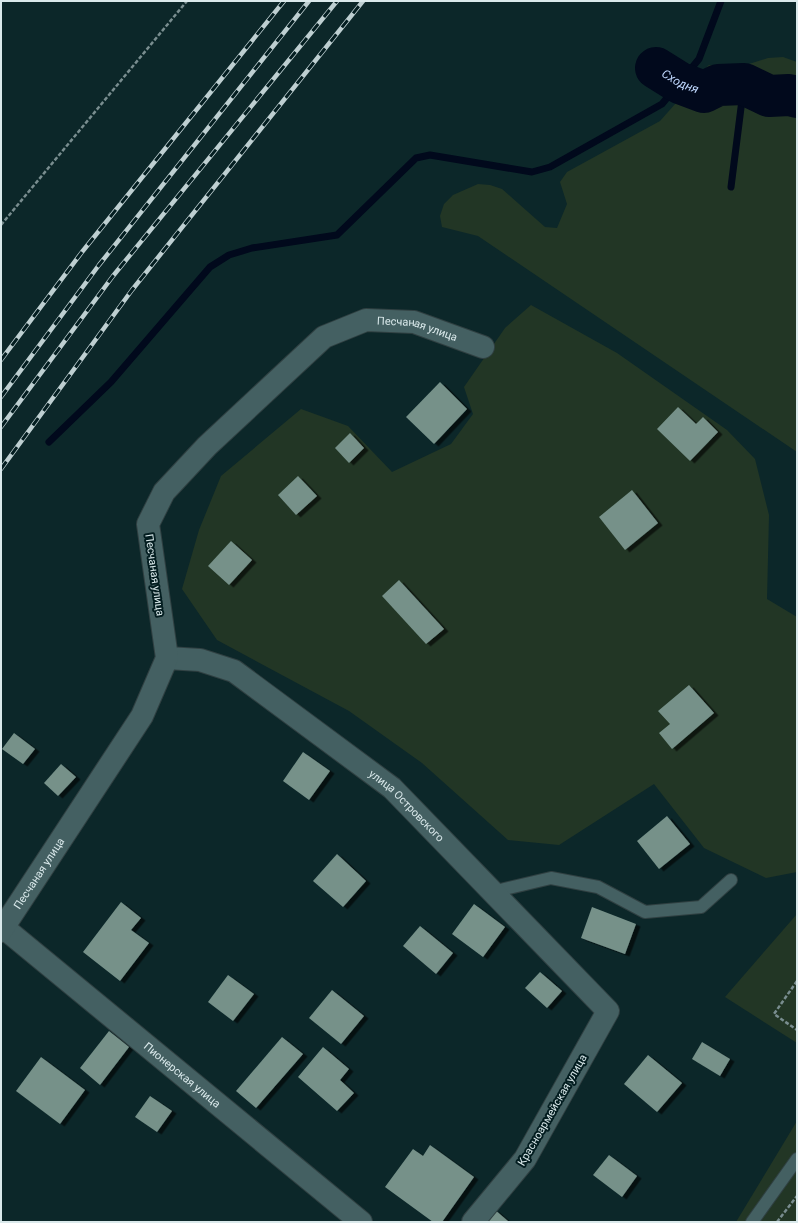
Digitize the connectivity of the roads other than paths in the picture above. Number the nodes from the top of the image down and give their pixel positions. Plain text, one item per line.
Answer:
1 (483, 347) dead end
2 (168, 658) junction
3 (731, 880) dead end
4 (492, 892) junction
5 (2, 930) edge
6 (608, 1011) joint
7 (797, 1159) edge
8 (361, 1222) edge
9 (473, 1222) edge
10 (752, 1222) edge

1 - 2 street, Песчаная улица
2 - 4 street, улица Островского
2 - 5 street, Песчаная улица
3 - 4 lane
4 - 6 street, улица Островского
5 - 8 street, Пионерская улица
6 - 9 street, Красноармейская улица
7 - 10 lane

